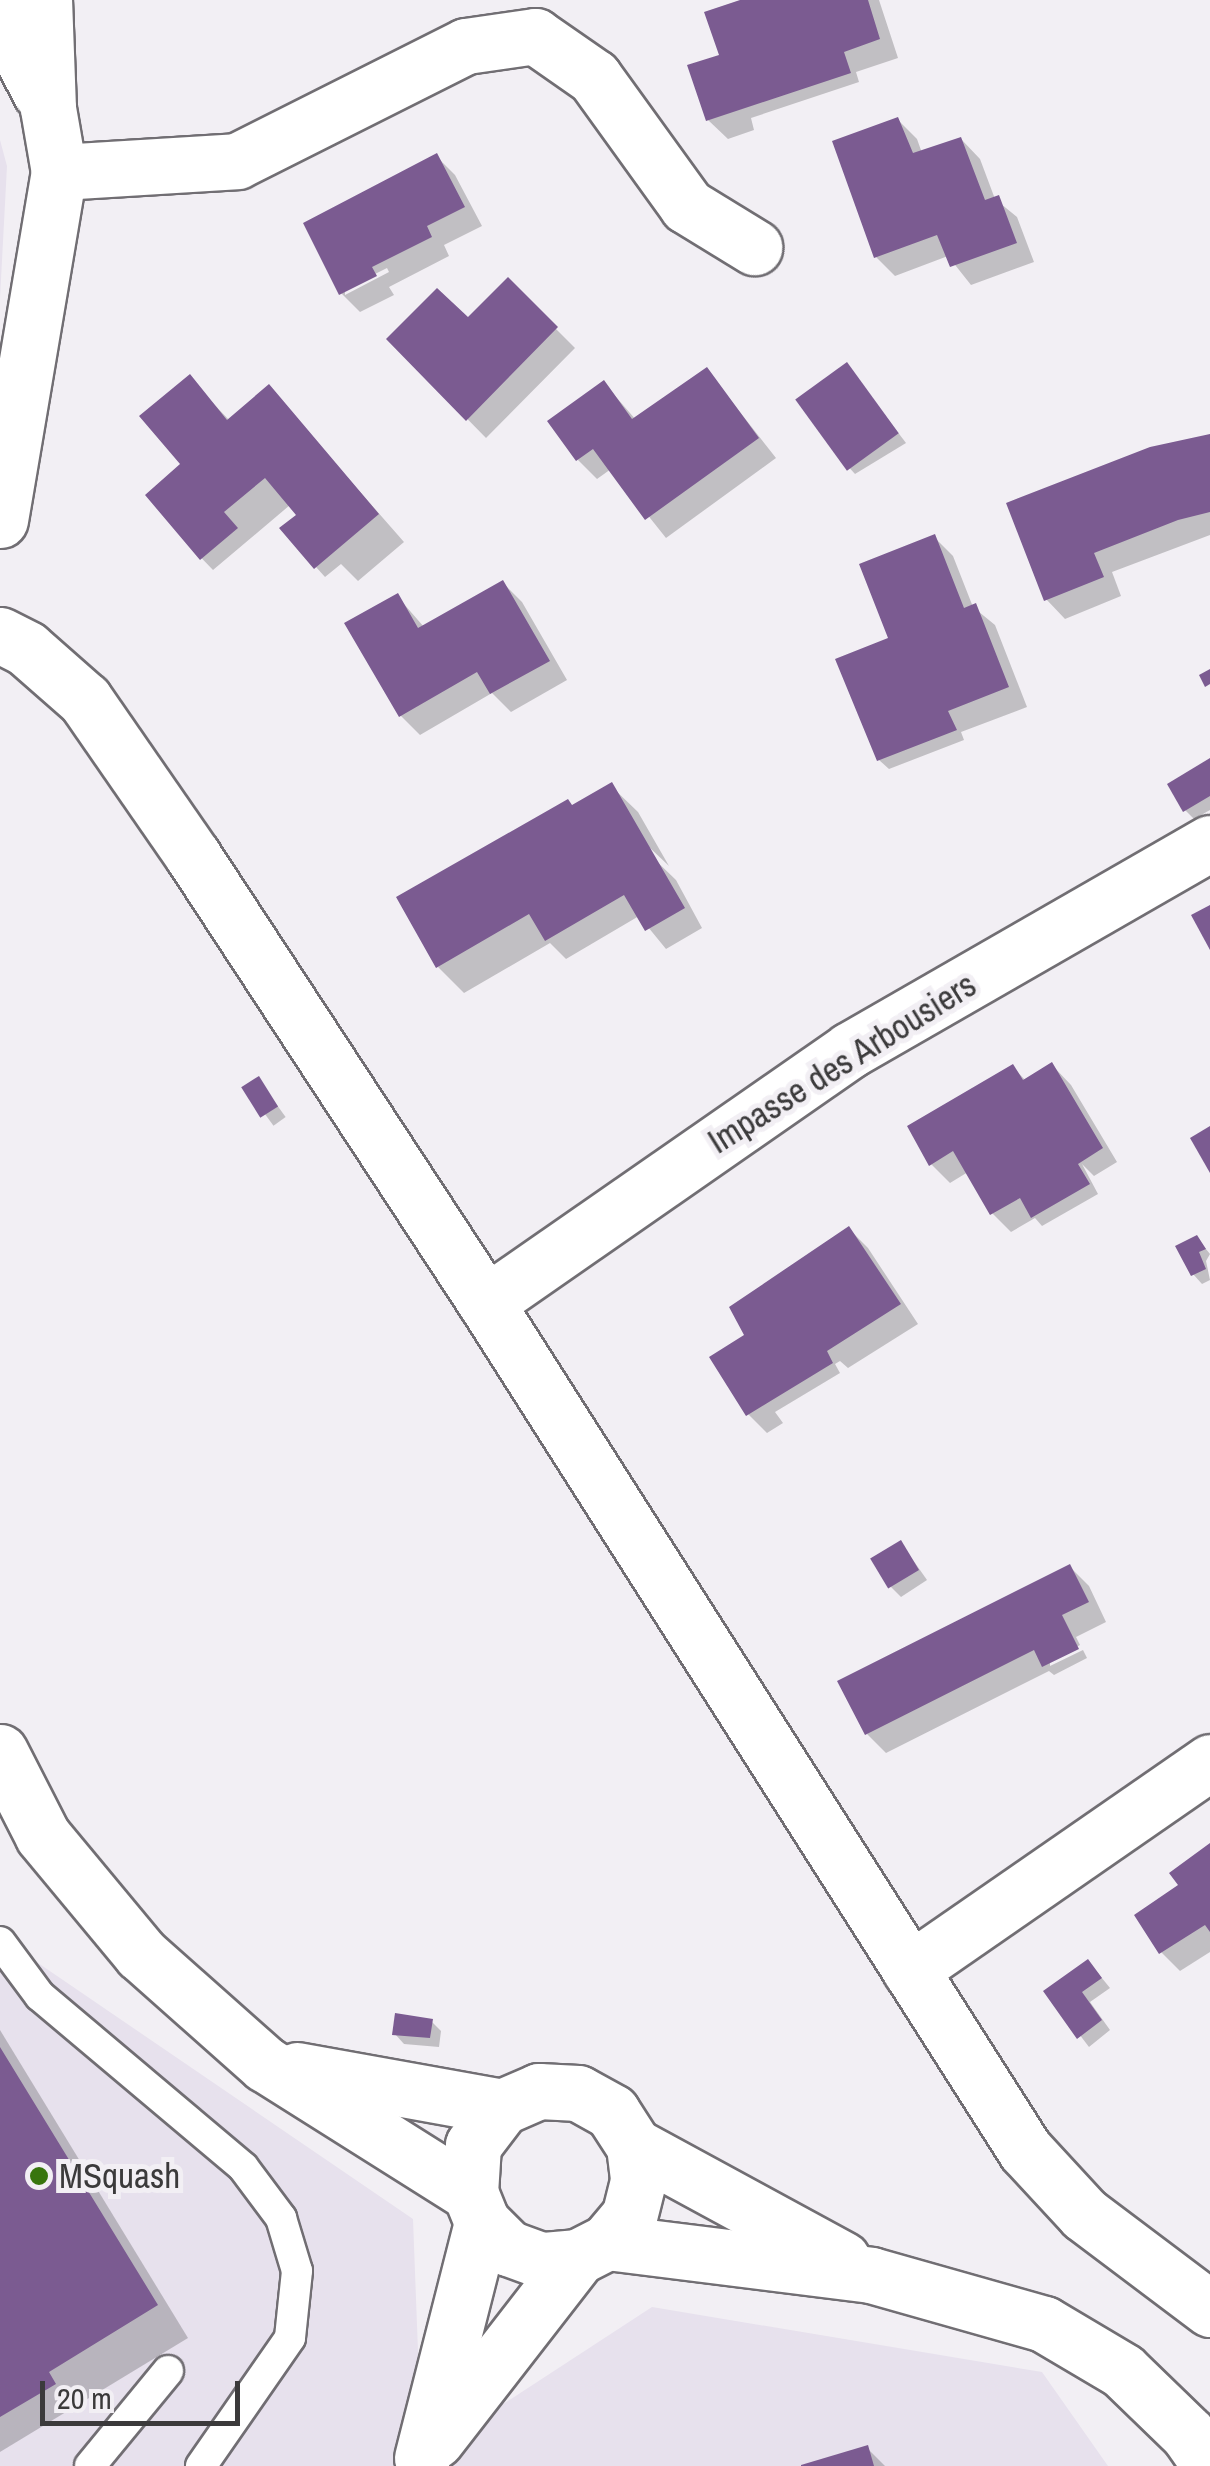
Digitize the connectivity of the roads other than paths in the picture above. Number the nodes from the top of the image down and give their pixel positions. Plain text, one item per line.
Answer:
1 (44, 0) edge
2 (0, 15) edge
3 (48, 108) junction
4 (60, 172) junction
5 (754, 247) dead end
6 (0, 520) edge
7 (0, 635) edge
8 (1210, 843) edge
9 (486, 1303) junction
10 (0, 1752) edge
11 (1210, 1762) edge
12 (0, 1942) edge
13 (910, 1970) junction
14 (265, 2064) junction
15 (502, 2107) junction
16 (634, 2146) junction
17 (476, 2208) junction
18 (592, 2249) junction
19 (871, 2275) junction
20 (1210, 2310) edge
21 (168, 2371) dead end
22 (419, 2462) edge
23 (90, 2466) edge
24 (201, 2466) edge
25 (1210, 2466) edge

1 - 3 street
2 - 3 street
3 - 4 street
4 - 5 street
4 - 6 street
7 - 9 street
8 - 9 street, Impasse des Arbousiers
9 - 13 street
10 - 14 street
11 - 13 street
12 - 24 lane
13 - 20 street
14 - 15 street
14 - 17 street
15 - 16 street
15 - 17 street
16 - 18 street
16 - 19 street
17 - 18 street
17 - 22 street
18 - 19 street
18 - 22 street
19 - 25 street
21 - 23 lane

